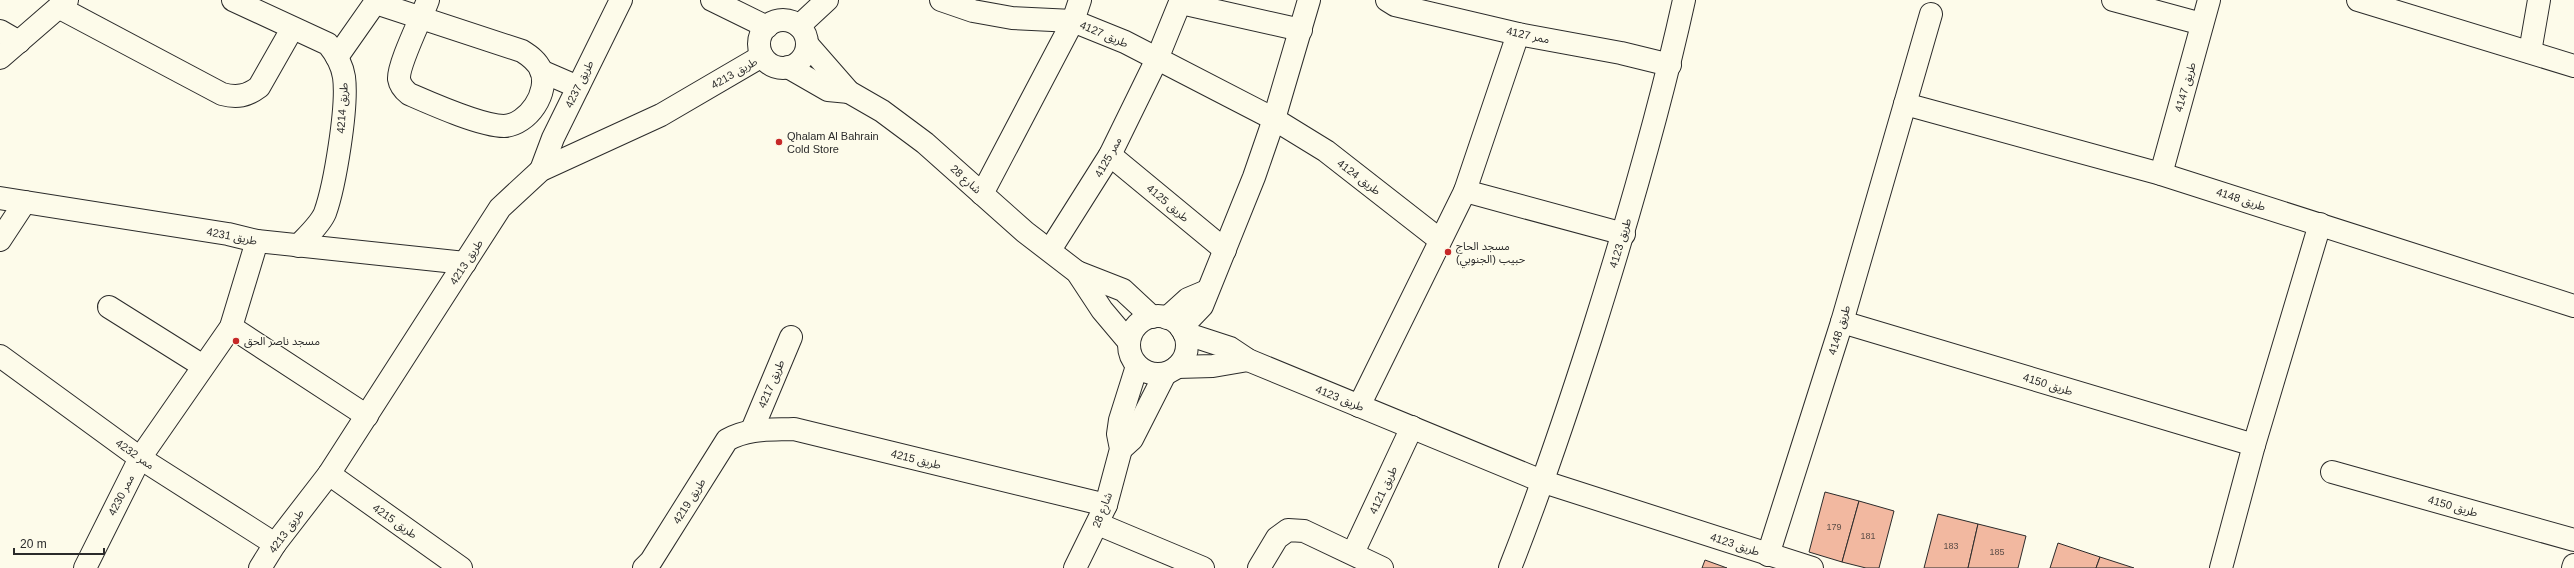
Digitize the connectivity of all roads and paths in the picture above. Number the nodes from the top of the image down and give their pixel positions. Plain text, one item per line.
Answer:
1 (233, 0) edge
2 (712, 0) edge
3 (827, 0) edge
4 (940, 0) edge
5 (1080, 0) edge
6 (1309, 0) edge
7 (1387, 0) edge
8 (1684, 0) edge
9 (2113, 0) edge
10 (2209, 0) edge
11 (2358, 0) edge
12 (2540, 0) edge
13 (1181, 1) edge
14 (376, 2) edge
15 (615, 2) edge
16 (64, 4) edge
17 (425, 10) edge
18 (1930, 14) dead end
19 (1073, 21) junction
20 (2202, 24) junction
21 (766, 27) junction
22 (292, 29) junction
23 (1301, 30) junction
24 (0, 31) edge
25 (1518, 34) junction
26 (803, 35) junction
27 (19, 42) junction
28 (2530, 52) junction
29 (762, 56) junction
30 (337, 57) junction
31 (0, 58) edge
32 (1156, 59) junction
33 (1670, 65) junction
34 (2574, 66) edge
35 (788, 67) junction
36 (541, 72) junction
37 (578, 87) junction
38 (849, 92) junction
39 (1905, 104) junction
40 (1274, 119) junction
41 (1110, 156) junction
42 (541, 170) junction
43 (2161, 174) junction
44 (1465, 191) junction
45 (982, 194) junction
46 (0, 198) edge
47 (25, 202) junction
48 (2320, 224) junction
49 (1624, 234) junction
50 (0, 240) edge
51 (1440, 240) junction
52 (257, 241) junction
53 (298, 246) junction
54 (1050, 250) junction
55 (1225, 250) junction
56 (465, 263) junction
57 (1077, 272) junction
58 (2574, 306) edge
59 (109, 307) dead end
60 (1842, 322) junction
61 (1171, 324) junction
62 (231, 327) junction
63 (791, 337) dead end
64 (1129, 342) junction
65 (0, 356) edge
66 (1248, 360) junction
67 (203, 366) junction
68 (1137, 366) junction
69 (1171, 370) junction
70 (1359, 406) junction
71 (367, 416) junction
72 (1412, 427) junction
73 (752, 430) junction
74 (726, 440) joint
75 (2254, 445) junction
76 (1121, 449) junction
77 (140, 458) junction
78 (2332, 472) dead end
79 (329, 474) junction
80 (1544, 482) junction
81 (1106, 505) junction
82 (1098, 524) junction
83 (2574, 540) edge
84 (276, 544) junction
85 (1353, 553) junction
86 (1768, 555) junction
87 (2574, 565) edge
88 (653, 566) edge
89 (85, 568) edge
90 (260, 568) edge
91 (461, 568) edge
92 (1075, 568) edge
93 (1203, 568) edge
94 (1259, 568) edge
95 (1382, 568) edge
96 (1510, 568) edge
97 (1812, 568) edge
98 (2221, 568) edge
99 (2573, 568) edge

1 - 22 street, طريق 4214
2 - 21 street
3 - 26 street
4 - 19 street, طريق 4127
5 - 19 street
6 - 23 street
7 - 25 street, ممر 4127
8 - 33 street, طريق 4123
9 - 20 street
10 - 20 street, طريق 4147
11 - 28 street
12 - 28 street
13 - 23 street
13 - 32 street
14 - 17 street
14 - 30 street
15 - 37 street, طريق 4237
16 - 22 street
16 - 27 street
17 - 36 street
17 - 36 street
18 - 39 street, طريق 4148
19 - 32 street, طريق 4127
19 - 45 street
20 - 43 street, طريق 4147
21 - 26 street
21 - 29 street
22 - 30 street, طريق 4214
23 - 40 street
24 - 27 street
25 - 33 street, ممر 4127
25 - 44 street
26 - 35 street
26 - 38 street, شارع 28
27 - 31 street
28 - 34 street
29 - 35 street
29 - 42 street, طريق 4213
30 - 53 street, طريق 4214
32 - 40 street, طريق 4124
32 - 41 street, ممر 4125
33 - 49 street, طريق 4123
35 - 38 street, شارع 28
36 - 37 street
37 - 42 street, طريق 4237
38 - 45 street, شارع 28
39 - 43 street, طريق 4148
39 - 60 street, طريق 4148
40 - 51 street, طريق 4124
40 - 55 street
41 - 54 street, ممر 4125
41 - 55 street, طريق 4125
42 - 56 street, طريق 4213
43 - 48 street, طريق 4148
44 - 49 street
44 - 51 street
45 - 54 street, شارع 28
46 - 47 street, طريق 4231
47 - 50 street
47 - 52 street, طريق 4231
48 - 58 street, طريق 4148
48 - 75 street
49 - 80 street, طريق 4123
51 - 70 street
52 - 53 street, طريق 4231
52 - 62 street, ممر 4230
53 - 56 street, طريق 4231
54 - 57 street, شارع 28
55 - 61 street
56 - 71 street, طريق 4213
57 - 61 street, شارع 28
57 - 64 street, شارع 28
59 - 67 street
60 - 75 street, طريق 4150
60 - 86 street, طريق 4148
61 - 64 street
61 - 66 street, طريق 4123
61 - 69 street
62 - 67 street, ممر 4230
62 - 71 street
63 - 73 street, طريق 4217
64 - 68 street
65 - 77 street, ممر 4232
66 - 69 street
66 - 70 street, طريق 4123
67 - 77 street, ممر 4230
68 - 69 street
68 - 76 street, شارع 28
69 - 76 street, شارع 28
70 - 72 street, طريق 4123
71 - 79 street, طريق 4213
72 - 80 street, طريق 4123
72 - 85 street, طريق 4121
73 - 74 street, طريق 4215
73 - 81 street, طريق 4215
74 - 88 street, طريق 4219
75 - 98 street
76 - 81 street, شارع 28
77 - 84 street, ممر 4232
77 - 89 street, ممر 4230
78 - 83 street, طريق 4150
79 - 84 street, طريق 4213
79 - 91 street, طريق 4215
80 - 86 street, طريق 4123
80 - 96 street, طريق 4123
81 - 82 street, شارع 28
82 - 92 street, شارع 28
82 - 93 street
84 - 90 street, طريق 4213
85 - 94 street
85 - 95 street
86 - 97 street, طريق 4123
87 - 99 street

